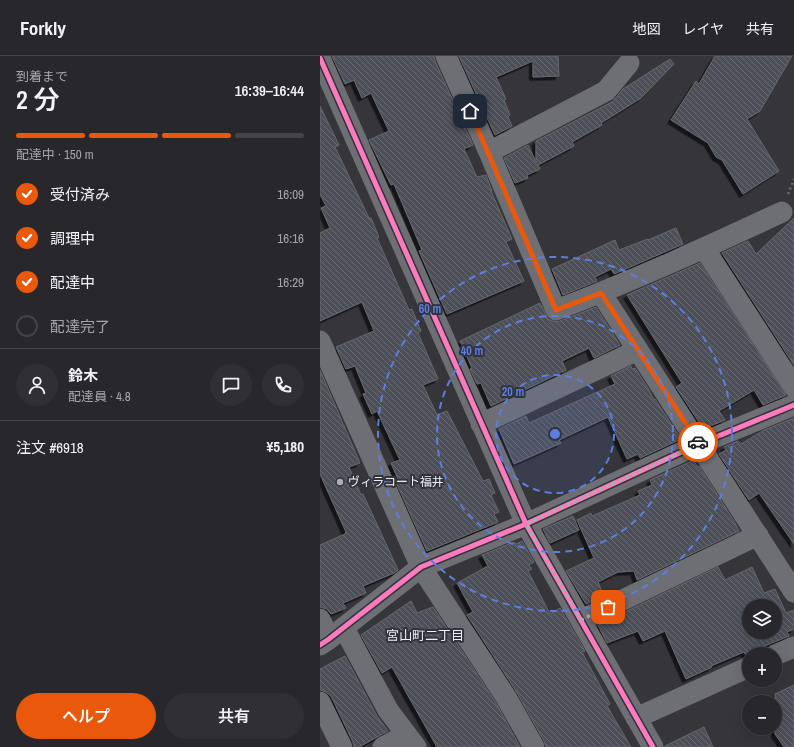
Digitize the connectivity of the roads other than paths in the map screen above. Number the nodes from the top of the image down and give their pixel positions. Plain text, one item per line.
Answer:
1 (446, 56) edge
2 (320, 58) edge
3 (630, 64) dead end
4 (489, 152) junction
5 (782, 212) dead end
6 (704, 248) junction
7 (601, 293) junction
8 (320, 341) edge
9 (638, 350) junction
10 (794, 387) edge
11 (794, 405) edge
12 (481, 424) junction
13 (699, 444) junction
14 (526, 524) junction
15 (758, 535) junction
16 (421, 567) junction
17 (794, 592) edge
18 (320, 619) edge
19 (581, 620) junction
20 (331, 638) edge
21 (794, 647) edge
22 (782, 652) edge
23 (742, 670) edge
24 (320, 702) edge
25 (636, 718) junction
26 (411, 741) edge
27 (342, 747) edge
28 (383, 747) edge
29 (534, 747) edge
30 (653, 747) edge

1 - 4 street
2 - 12 street
3 - 4 street
4 - 7 street
5 - 6 street
6 - 7 street
6 - 10 street
7 - 9 street
8 - 16 street
9 - 12 street
9 - 13 street
11 - 13 street
12 - 14 street
13 - 14 street
13 - 15 street
14 - 16 street
14 - 19 street
15 - 17 street
15 - 19 street
16 - 20 street
16 - 29 street
18 - 20 street
19 - 25 street
20 - 26 street
21 - 22 street
23 - 25 street
24 - 27 street
25 - 30 street
26 - 28 street

